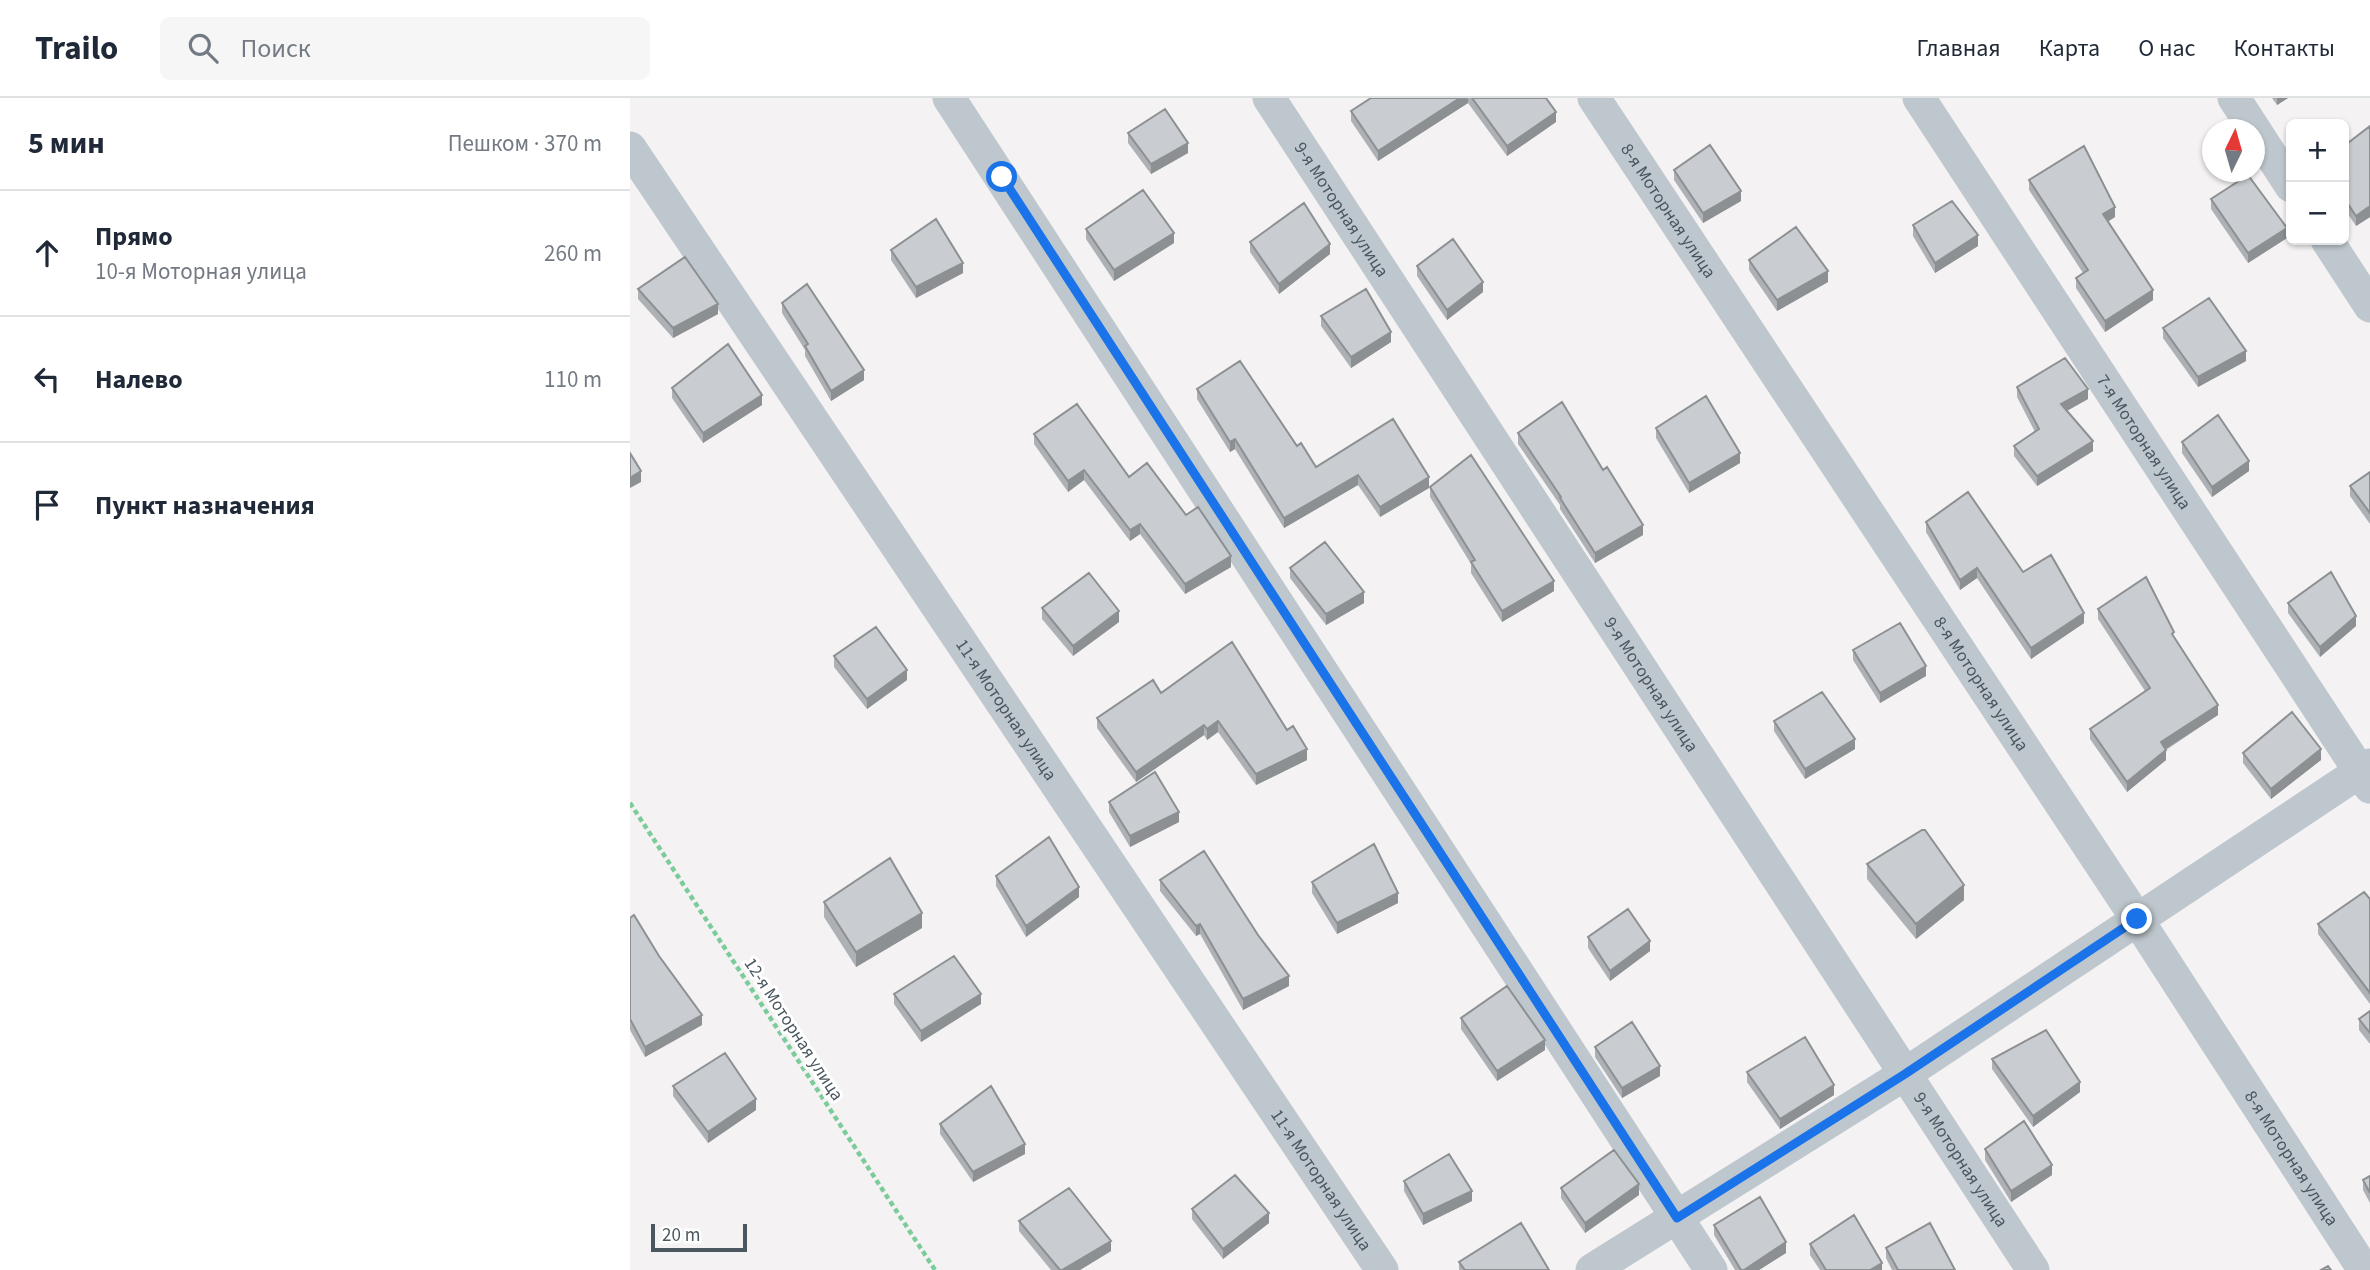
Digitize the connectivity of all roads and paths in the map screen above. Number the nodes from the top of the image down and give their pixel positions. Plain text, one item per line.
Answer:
1 (949, 98) edge
2 (1269, 98) edge
3 (1594, 98) edge
4 (1919, 98) edge
5 (2234, 98) edge
6 (630, 148) edge
7 (2288, 182) edge
8 (2330, 245) edge
9 (2370, 306) edge
10 (2367, 774) edge
11 (630, 803) edge
12 (2137, 919) junction
13 (1905, 1074) junction
14 (1677, 1218) junction
15 (935, 1270) edge
16 (1382, 1270) edge
17 (1592, 1270) edge
18 (1711, 1270) edge
19 (2033, 1270) edge
20 (2364, 1270) edge

1 - 14 street
2 - 13 street, 9-я Моторная улица
3 - 12 street, 8-я Моторная улица
4 - 10 street, 7-я Моторная улица
5 - 7 street
6 - 16 street, 11-я Моторная улица
8 - 9 street
10 - 12 street
11 - 15 path, 12-я Моторная улица
12 - 13 street
12 - 20 street, 8-я Моторная улица
13 - 14 street
13 - 19 street, 9-я Моторная улица
14 - 17 street
14 - 18 street

